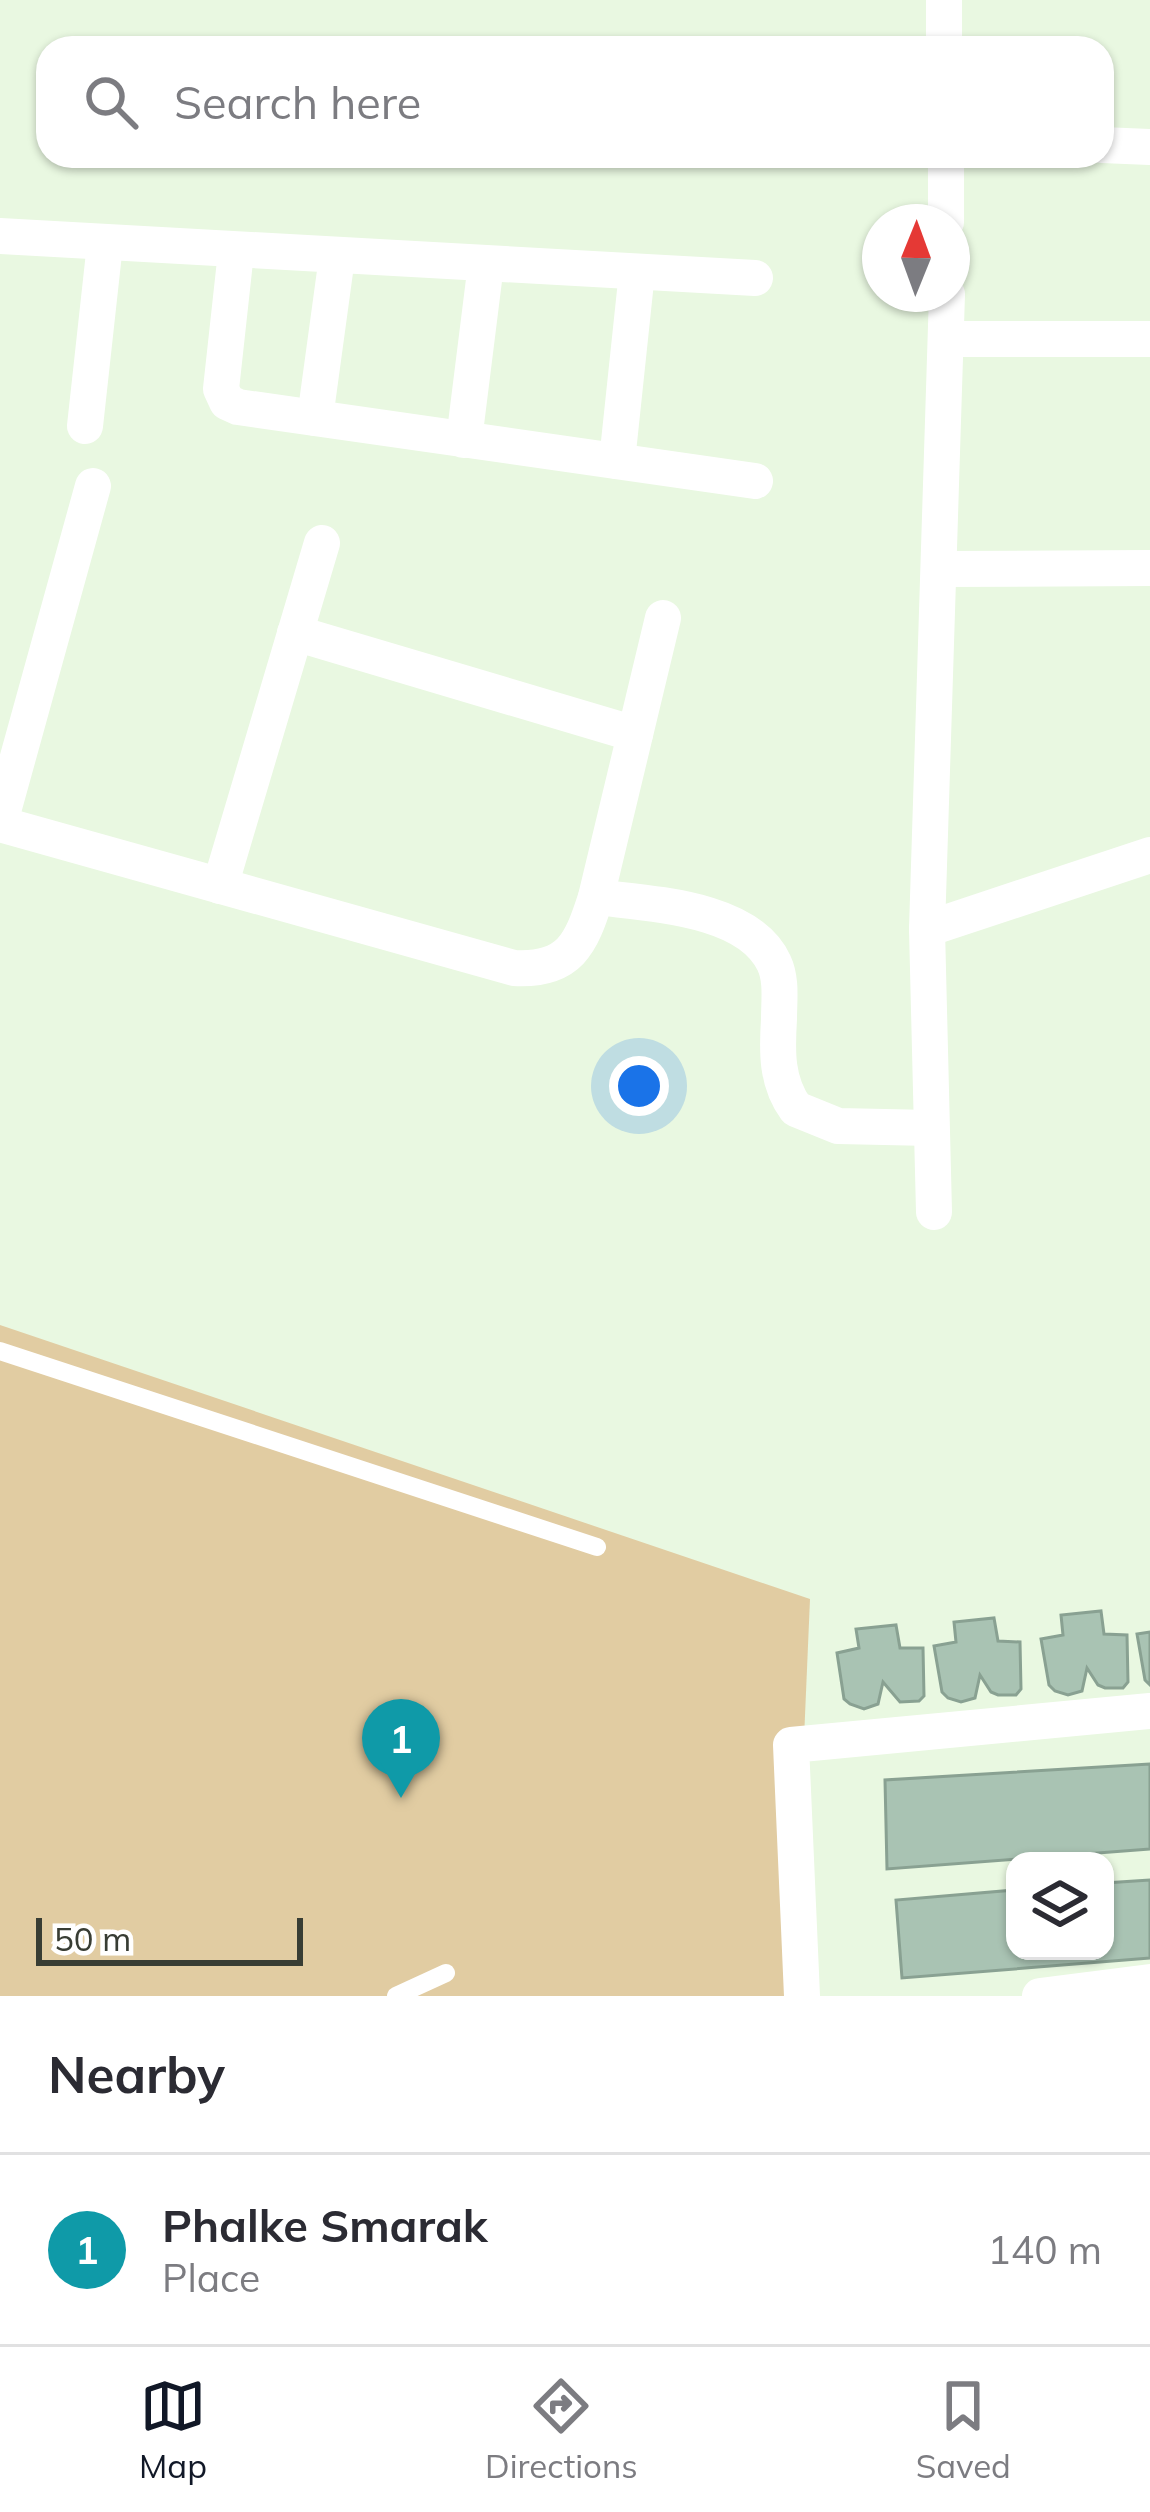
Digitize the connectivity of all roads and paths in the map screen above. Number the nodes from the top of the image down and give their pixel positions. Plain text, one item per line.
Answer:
1 (944, 0) edge
2 (944, 36) edge
3 (1114, 146) edge
4 (1150, 146) edge
5 (946, 168) edge
6 (946, 204) edge
7 (0, 236) edge
8 (105, 244) junction
9 (236, 251) junction
10 (338, 257) junction
11 (486, 264) junction
12 (637, 272) junction
13 (755, 278) dead end
14 (947, 312) edge
15 (948, 339) junction
16 (1150, 339) edge
17 (314, 418) junction
18 (85, 426) dead end
19 (464, 440) junction
20 (617, 461) junction
21 (755, 481) dead end
22 (93, 487) dead end
23 (322, 543) dead end
24 (1150, 568) edge
25 (939, 569) junction
26 (663, 618) dead end
27 (295, 633) junction
28 (635, 734) junction
29 (0, 823) edge
30 (1150, 855) edge
31 (220, 886) junction
32 (596, 897) junction
33 (927, 928) junction
34 (931, 1128) junction
35 (934, 1212) dead end
36 (0, 1351) edge
37 (597, 1547) dead end
38 (1150, 1711) edge
39 (446, 1972) dead end
40 (1150, 1982) edge
41 (397, 1996) edge
42 (802, 1996) edge
43 (1040, 1996) edge

1 - 2 street
3 - 4 street
5 - 6 street
7 - 8 street
8 - 9 street
8 - 18 street
9 - 10 street
9 - 17 street
10 - 11 street
10 - 17 street
11 - 12 street
11 - 19 street
12 - 13 street
12 - 20 street
14 - 15 street
15 - 16 street
15 - 25 street
17 - 19 street
19 - 20 street
20 - 21 street
22 - 29 street
23 - 27 street
24 - 25 street
25 - 33 street
26 - 28 street
27 - 28 street
27 - 31 street
28 - 32 street
29 - 31 street
30 - 33 street
31 - 32 street
32 - 34 street
33 - 34 street
34 - 35 street
36 - 37 lane
38 - 42 street
39 - 41 lane
40 - 43 street

